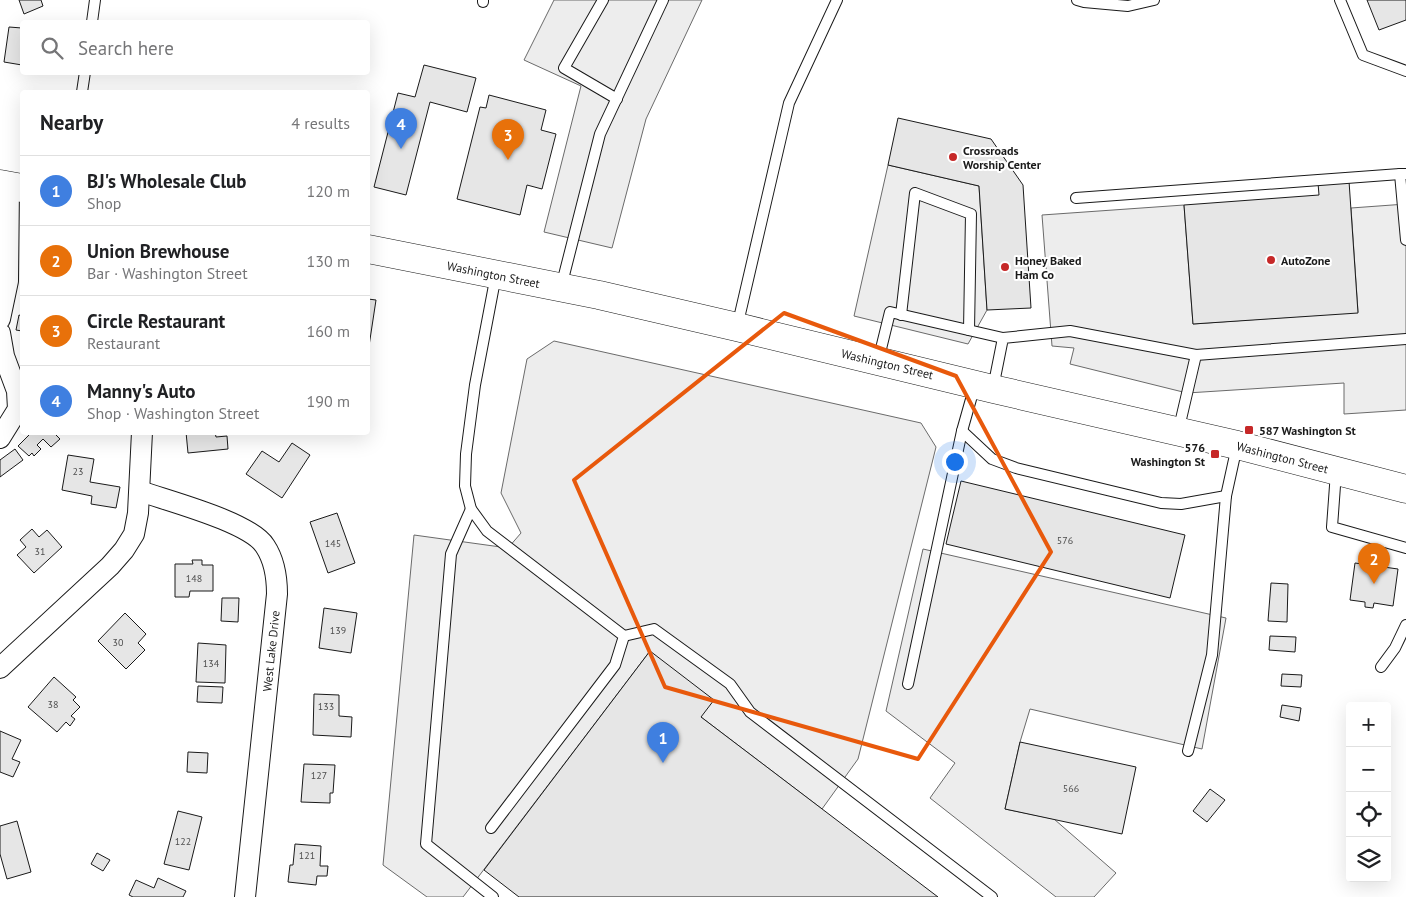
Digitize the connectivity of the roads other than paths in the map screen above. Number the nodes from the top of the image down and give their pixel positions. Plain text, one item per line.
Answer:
1 (96, 0) edge
2 (603, 0) edge
3 (663, 0) edge
4 (837, 0) edge
5 (1077, 0) edge
6 (1154, 0) edge
7 (1340, 0) edge
8 (92, 20) edge
9 (1406, 71) edge
10 (85, 75) edge
11 (82, 90) edge
12 (617, 99) junction
13 (1403, 174) edge
14 (10, 186) edge
15 (1076, 198) dead end
16 (1406, 240) edge
17 (370, 250) edge
18 (496, 274) junction
19 (561, 288) junction
20 (901, 315) junction
21 (0, 319) edge
22 (737, 327) junction
23 (969, 330) junction
24 (0, 333) edge
25 (1003, 338) junction
26 (1406, 339) edge
27 (1196, 355) junction
28 (878, 361) junction
29 (984, 386) junction
30 (20, 407) edge
31 (962, 431) junction
32 (1178, 432) junction
33 (142, 435) edge
34 (0, 438) edge
35 (1237, 445) junction
36 (1336, 471) junction
37 (1405, 486) edge
38 (140, 491) junction
39 (1226, 496) junction
40 (471, 509) junction
41 (1406, 548) edge
42 (1406, 625) edge
43 (624, 636) junction
44 (1381, 667) dead end
45 (0, 668) edge
46 (908, 684) dead end
47 (1188, 751) dead end
48 (491, 828) dead end
49 (245, 897) edge
50 (493, 897) edge
51 (992, 897) edge

1 - 8 lane
2 - 12 lane
3 - 12 lane
4 - 22 lane
5 - 6 lane
7 - 9 lane
10 - 11 lane
12 - 19 lane
13 - 15 lane
13 - 16 lane
14 - 21 street
17 - 18 main road, Washington Street
18 - 19 main road, Washington Street
18 - 40 lane
19 - 22 main road, Washington Street
20 - 23 lane
20 - 23 lane
20 - 28 lane
22 - 28 main road, Washington Street
23 - 25 lane
24 - 30 street
25 - 27 lane
25 - 29 lane
26 - 27 lane
27 - 32 lane
28 - 29 main road, Washington Street
29 - 31 lane
29 - 32 main road, Washington Street
30 - 34 street
31 - 39 lane
31 - 46 lane
32 - 35 main road, Washington Street
33 - 38 street
35 - 36 main road, Washington Street
35 - 39 lane
36 - 37 main road, Washington Street
36 - 41 lane
38 - 45 street
38 - 49 street, West Lake Drive
39 - 47 lane
40 - 43 lane
40 - 50 lane
42 - 44 lane
43 - 48 lane
43 - 51 lane

